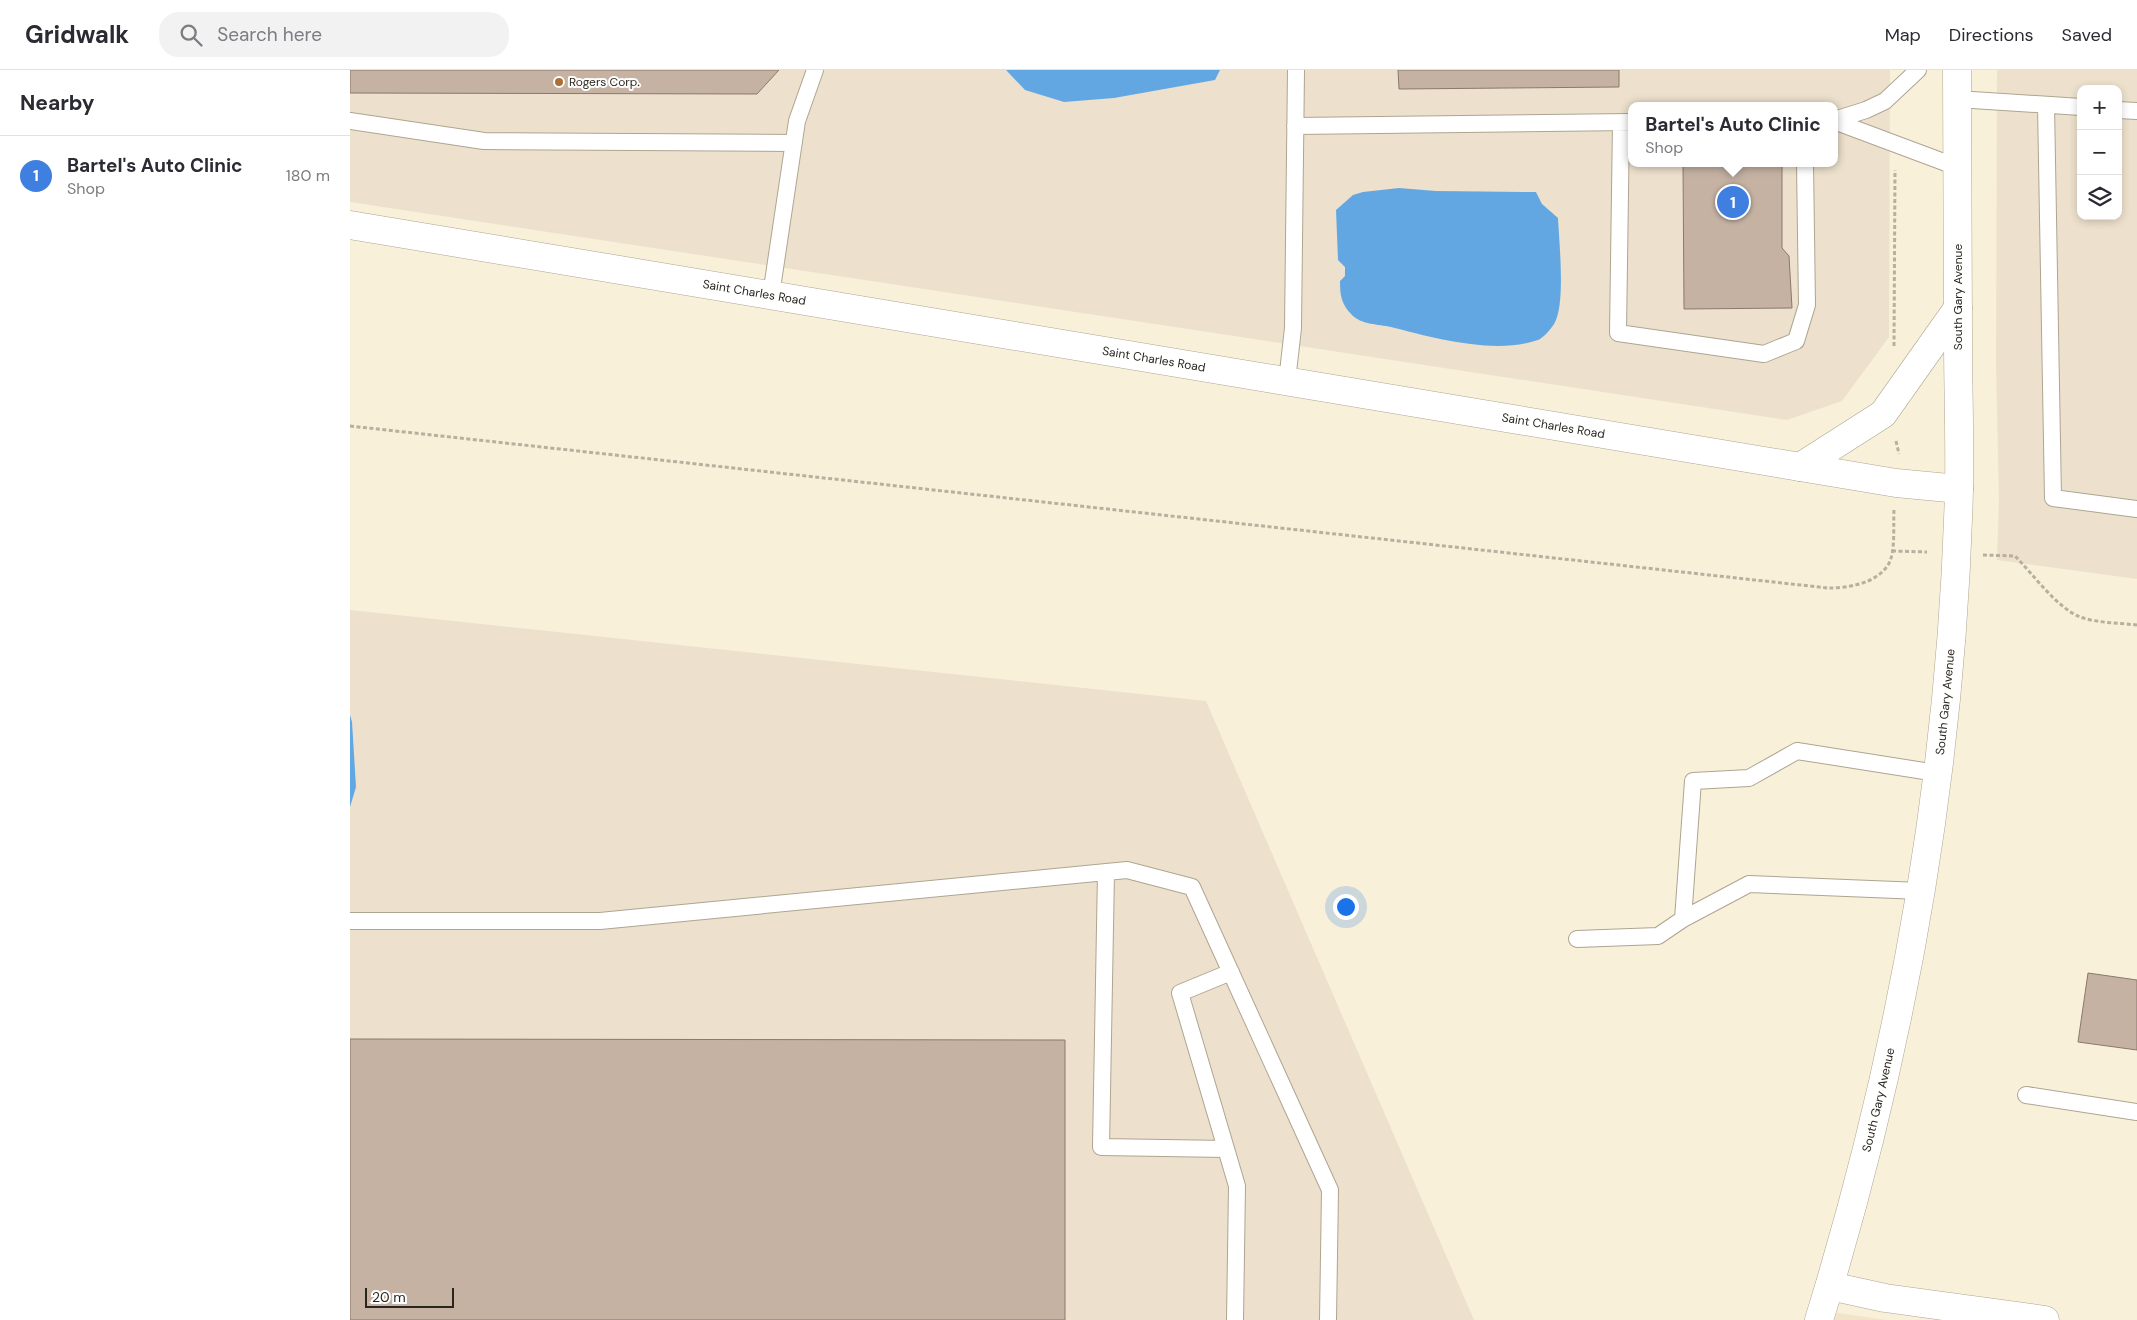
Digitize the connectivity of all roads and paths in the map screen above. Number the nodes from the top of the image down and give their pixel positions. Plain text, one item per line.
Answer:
1 (815, 70) edge
2 (1296, 70) edge
3 (1918, 70) edge
4 (1957, 70) edge
5 (1957, 99) junction
6 (2046, 105) junction
7 (2077, 107) edge
8 (2122, 110) edge
9 (2137, 111) edge
10 (1838, 120) edge
11 (350, 121) edge
12 (1626, 122) edge
13 (1838, 122) edge
14 (1295, 126) junction
15 (794, 143) junction
16 (1895, 165) dead end
17 (1957, 166) junction
18 (1805, 167) edge
19 (350, 225) edge
20 (772, 295) junction
21 (1958, 308) junction
22 (1892, 354) dead end
23 (1287, 381) junction
24 (350, 426) edge
25 (1800, 467) junction
26 (1959, 489) junction
27 (2137, 509) edge
28 (1893, 517) dead end
29 (1892, 551) junction
30 (1912, 552) dead end
31 (2000, 556) dead end
32 (2137, 625) edge
33 (1937, 773) junction
34 (1106, 872) junction
35 (1921, 891) junction
36 (1683, 919) junction
37 (350, 921) edge
38 (1577, 939) dead end
39 (1231, 972) junction
40 (2026, 1095) dead end
41 (2137, 1112) edge
42 (1226, 1149) junction
43 (1830, 1286) junction
44 (1235, 1320) edge
45 (1328, 1320) edge
46 (1819, 1320) edge
47 (2045, 1320) edge

1 - 15 lane
2 - 14 lane
3 - 10 lane
4 - 5 street, South Gary Avenue
5 - 6 lane
5 - 17 street, South Gary Avenue
6 - 7 lane
6 - 27 lane
8 - 9 lane
11 - 15 lane
12 - 14 lane
12 - 18 lane
13 - 17 lane
14 - 23 lane
15 - 20 lane
16 - 22 path
17 - 21 street, South Gary Avenue
19 - 20 street, Saint Charles Road
20 - 23 street, Saint Charles Road
21 - 25 street
21 - 26 street, South Gary Avenue
23 - 25 street, Saint Charles Road
24 - 29 path
25 - 26 street, Saint Charles Road
26 - 33 street, South Gary Avenue
28 - 29 path
29 - 30 path
31 - 32 path
33 - 35 street, South Gary Avenue
33 - 36 lane
34 - 37 lane
34 - 39 lane
34 - 42 lane
35 - 36 lane
35 - 43 street, South Gary Avenue
36 - 38 lane
39 - 42 lane
39 - 45 lane
40 - 41 lane
42 - 44 lane
43 - 46 street, South Gary Avenue
43 - 47 street

